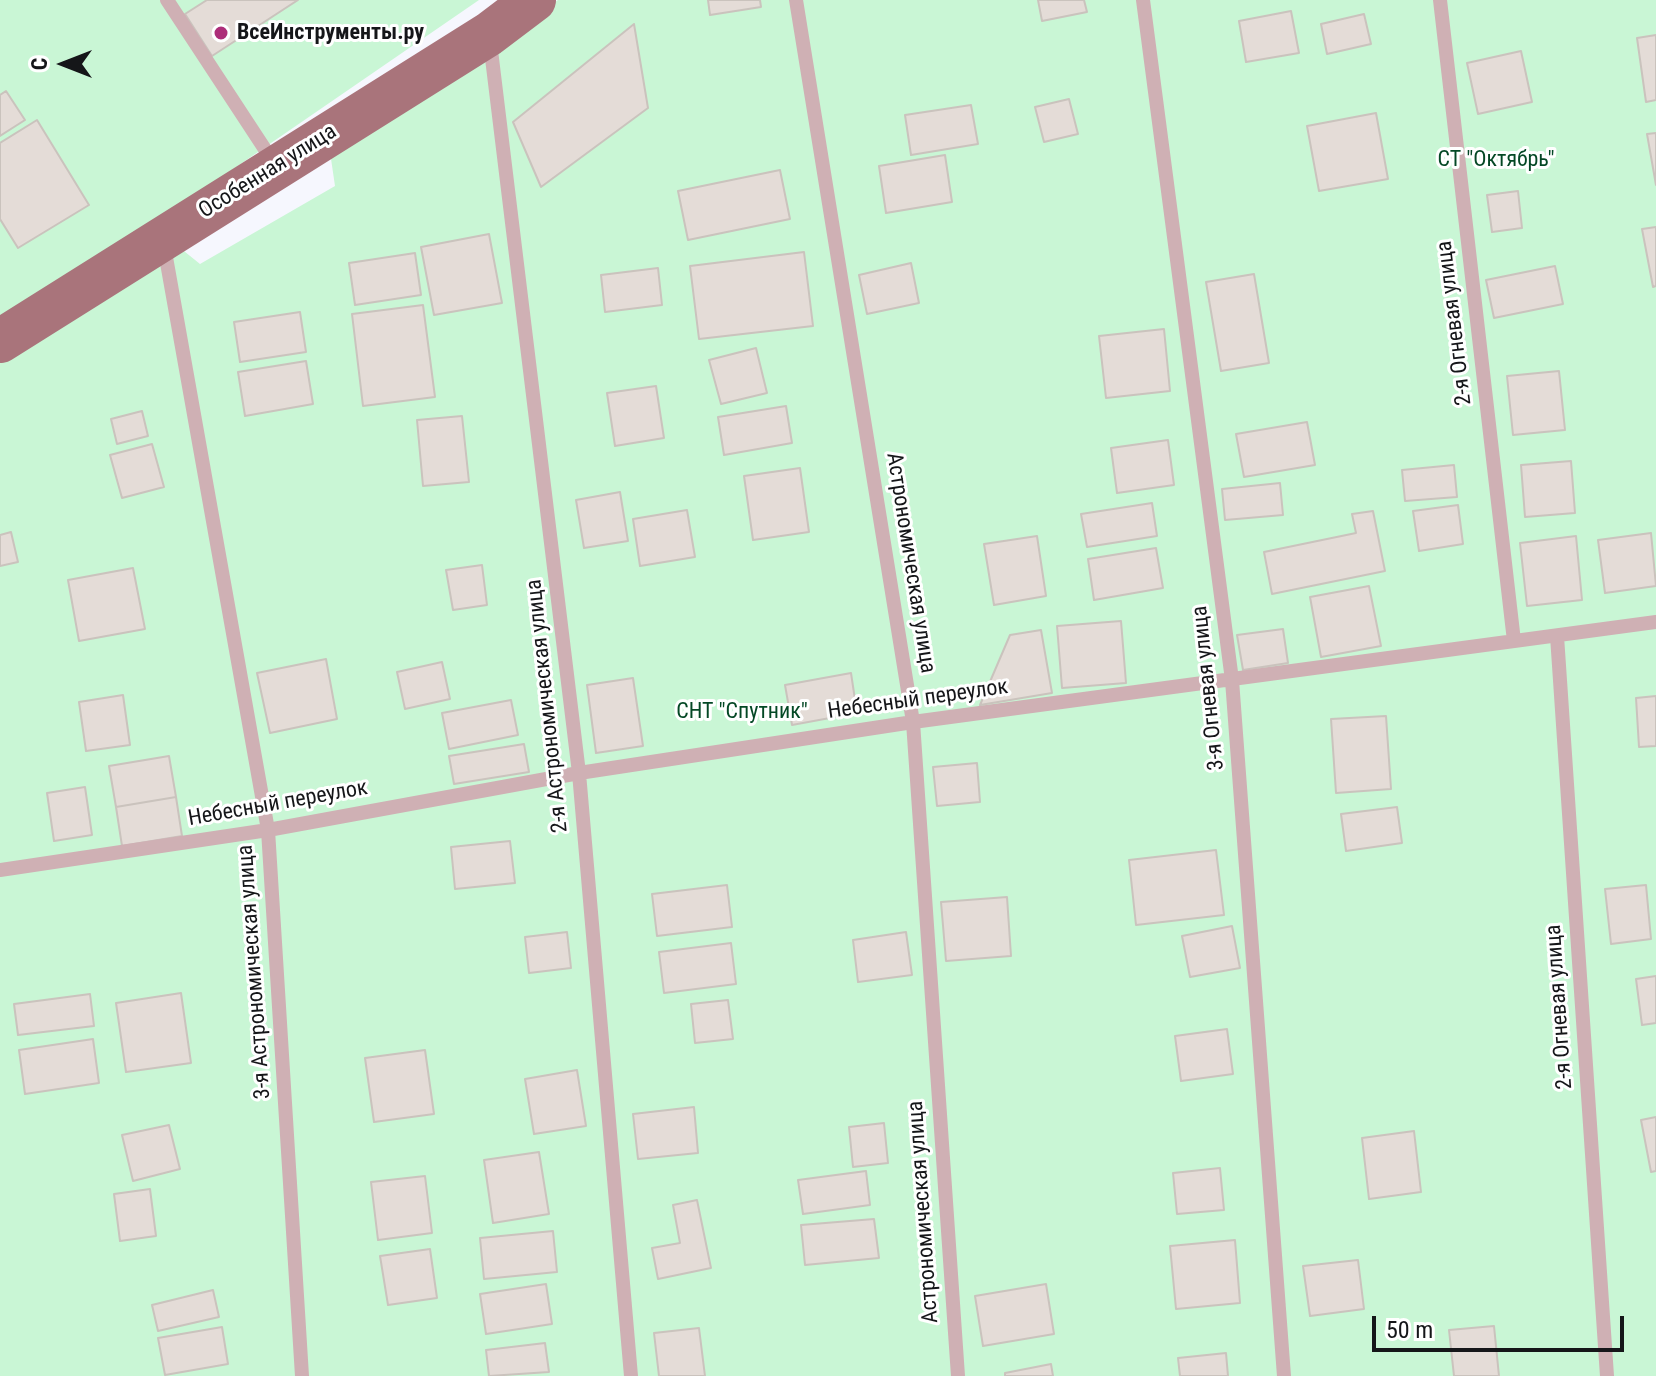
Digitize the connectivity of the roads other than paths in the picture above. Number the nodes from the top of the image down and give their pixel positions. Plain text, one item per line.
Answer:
1 (167, 0) edge
2 (534, 0) edge
3 (796, 0) edge
4 (1143, 0) edge
5 (1440, 0) edge
6 (489, 34) junction
7 (276, 167) junction
8 (163, 238) junction
9 (0, 341) edge
10 (1656, 622) edge
11 (1557, 636) junction
12 (1514, 641) junction
13 (1232, 680) junction
14 (913, 722) junction
15 (579, 773) junction
16 (268, 830) junction
17 (0, 870) edge
18 (302, 1376) edge
19 (631, 1376) edge
20 (958, 1376) edge
21 (1284, 1376) edge
22 (1607, 1376) edge

1 - 7 lane
2 - 6 main road, Особенная улица
3 - 14 lane, Астрономическая улица
4 - 13 lane, 3-я Огневая улица
5 - 12 lane, 2-я Огневая улица
6 - 7 main road, Особенная улица
6 - 15 lane, 2-я Астрономическая улица
7 - 8 main road, Особенная улица
8 - 9 main road, Особенная улица
8 - 16 lane, 3-я Астрономическая улица
10 - 11 lane, Небесный переулок
11 - 12 lane, Небесный переулок
11 - 22 lane, 2-я Огневая улица
12 - 13 lane, Небесный переулок
13 - 14 lane, Небесный переулок
13 - 21 lane, 3-я Огневая улица
14 - 15 lane, Небесный переулок
14 - 20 lane, Астрономическая улица
15 - 16 lane, Небесный переулок
15 - 19 lane, 2-я Астрономическая улица
16 - 17 lane, Небесный переулок
16 - 18 lane, 3-я Астрономическая улица

